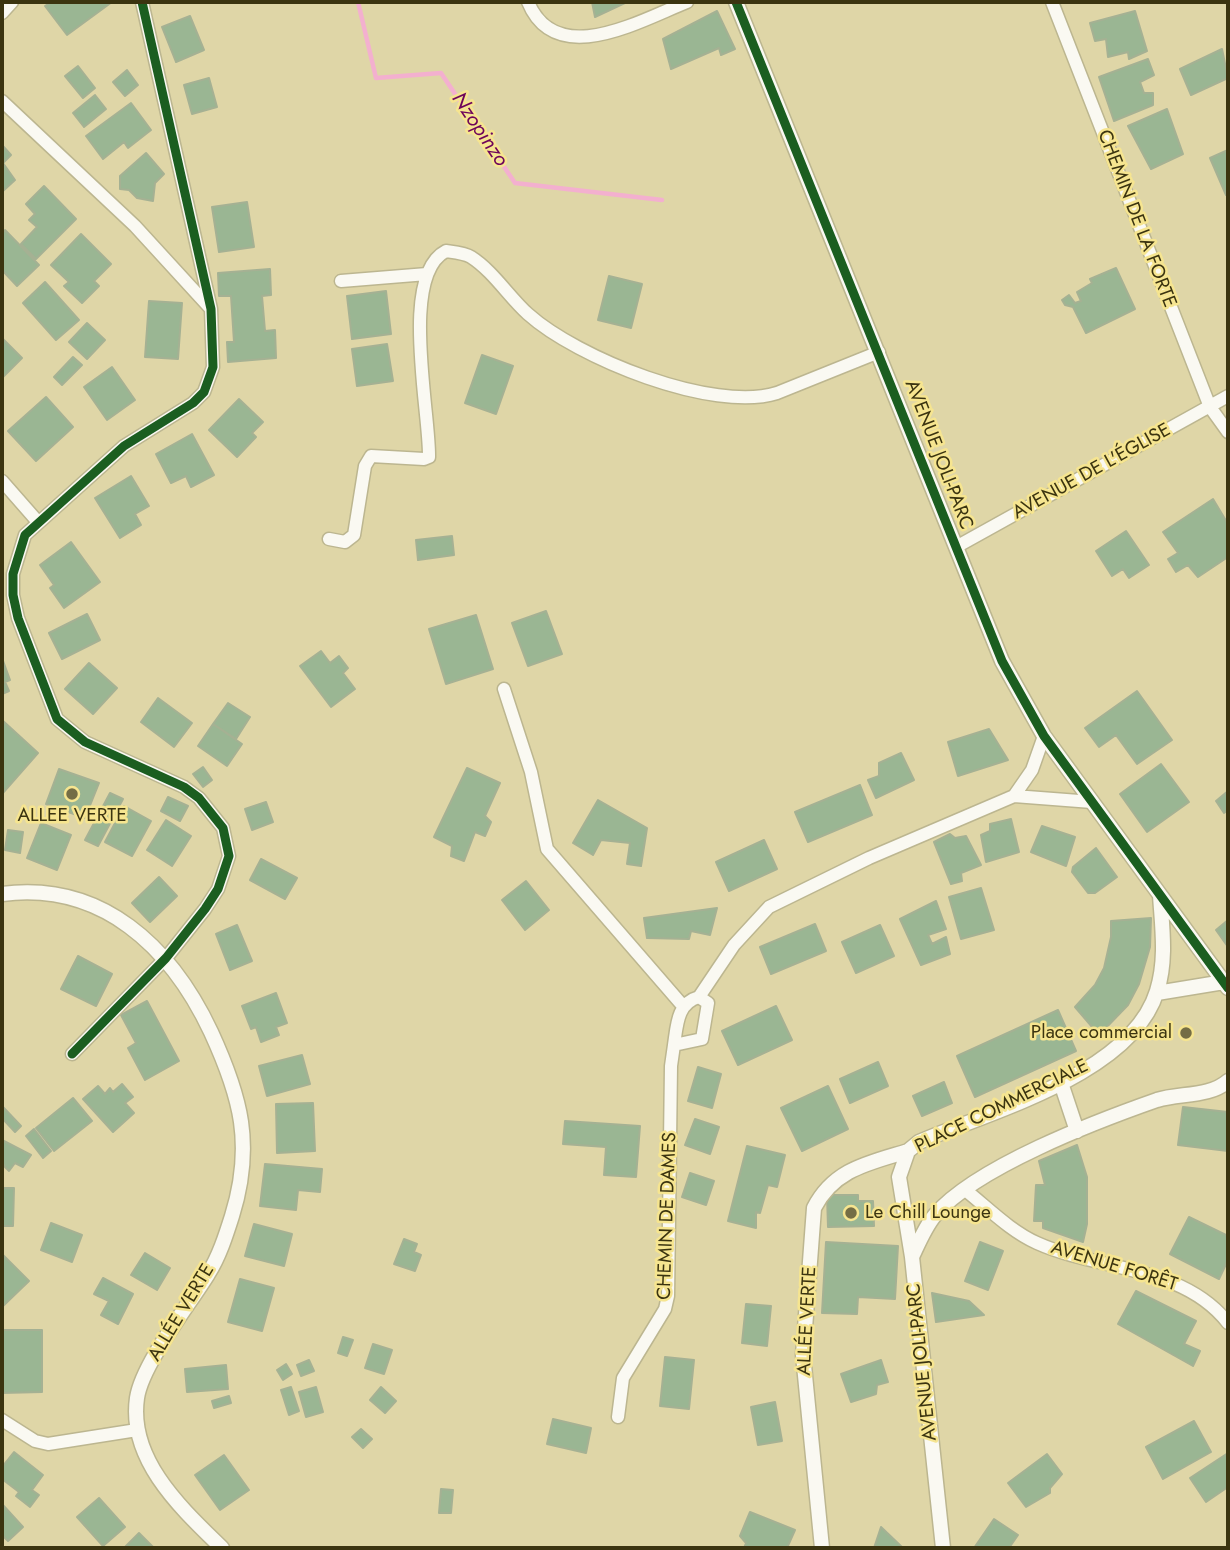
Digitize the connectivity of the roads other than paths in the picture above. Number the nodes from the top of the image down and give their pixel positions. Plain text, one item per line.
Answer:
1 (12, 2) edge
2 (142, 2) edge
3 (528, 2) edge
4 (687, 2) edge
5 (736, 2) edge
6 (1052, 2) edge
7 (2, 13) edge
8 (2, 101) edge
9 (426, 274) junction
10 (341, 281) dead end
11 (211, 309) junction
12 (879, 352) junction
13 (1228, 396) edge
14 (1210, 407) junction
15 (1228, 432) edge
16 (2, 481) edge
17 (38, 522) junction
18 (329, 539) dead end
19 (956, 548) junction
20 (505, 689) dead end
21 (1044, 736) junction
22 (1014, 796) junction
23 (1093, 802) junction
24 (1160, 893) junction
25 (2, 894) edge
26 (166, 958) junction
27 (1226, 985) edge
28 (1157, 993) junction
29 (699, 997) junction
30 (683, 1006) junction
31 (674, 1045) junction
32 (72, 1054) dead end
33 (1061, 1083) junction
34 (1224, 1087) edge
35 (1077, 1131) junction
36 (908, 1151) junction
37 (899, 1177) joint
38 (964, 1189) junction
39 (912, 1257) junction
40 (1228, 1323) edge
41 (618, 1418) dead end
42 (2, 1420) edge
43 (137, 1430) junction
44 (222, 1548) edge
45 (822, 1548) edge
46 (943, 1548) edge

1 - 7 street
2 - 11 street
3 - 4 street
5 - 12 street, AVENUE JOLI-PARC
6 - 14 street, CHEMIN DE LA FORTE
8 - 11 street
9 - 10 street
9 - 12 street
9 - 18 street
11 - 17 street
12 - 19 street, AVENUE JOLI-PARC
13 - 14 street, AVENUE DE L'ÉGLISE
14 - 15 street, CHEMIN DE LA FORTE
14 - 19 street, AVENUE DE L'ÉGLISE
16 - 17 street
17 - 26 street
19 - 21 street, AVENUE JOLI-PARC
20 - 30 street
21 - 22 street
21 - 23 street, AVENUE JOLI-PARC
22 - 23 street
22 - 29 street
23 - 24 street, AVENUE JOLI-PARC
24 - 27 street, AVENUE JOLI-PARC
24 - 28 street, PLACE COMMERCIALE
25 - 26 street, ALLÉE VERTE
26 - 32 street
26 - 43 street, ALLÉE VERTE
27 - 28 street
28 - 33 street, PLACE COMMERCIALE
29 - 30 street
29 - 31 street
30 - 31 street, CHEMIN DE DAMES
31 - 41 street, CHEMIN DE DAMES
33 - 35 street
33 - 36 street, PLACE COMMERCIALE
34 - 35 street
35 - 38 street
36 - 37 street, PLACE COMMERCIALE
36 - 45 street, ALLÉE VERTE
37 - 39 street, AVENUE JOLI-PARC
38 - 39 street
38 - 40 street, AVENUE FORÊT
39 - 46 street, AVENUE JOLI-PARC
42 - 43 street
43 - 44 street, ALLÉE VERTE

